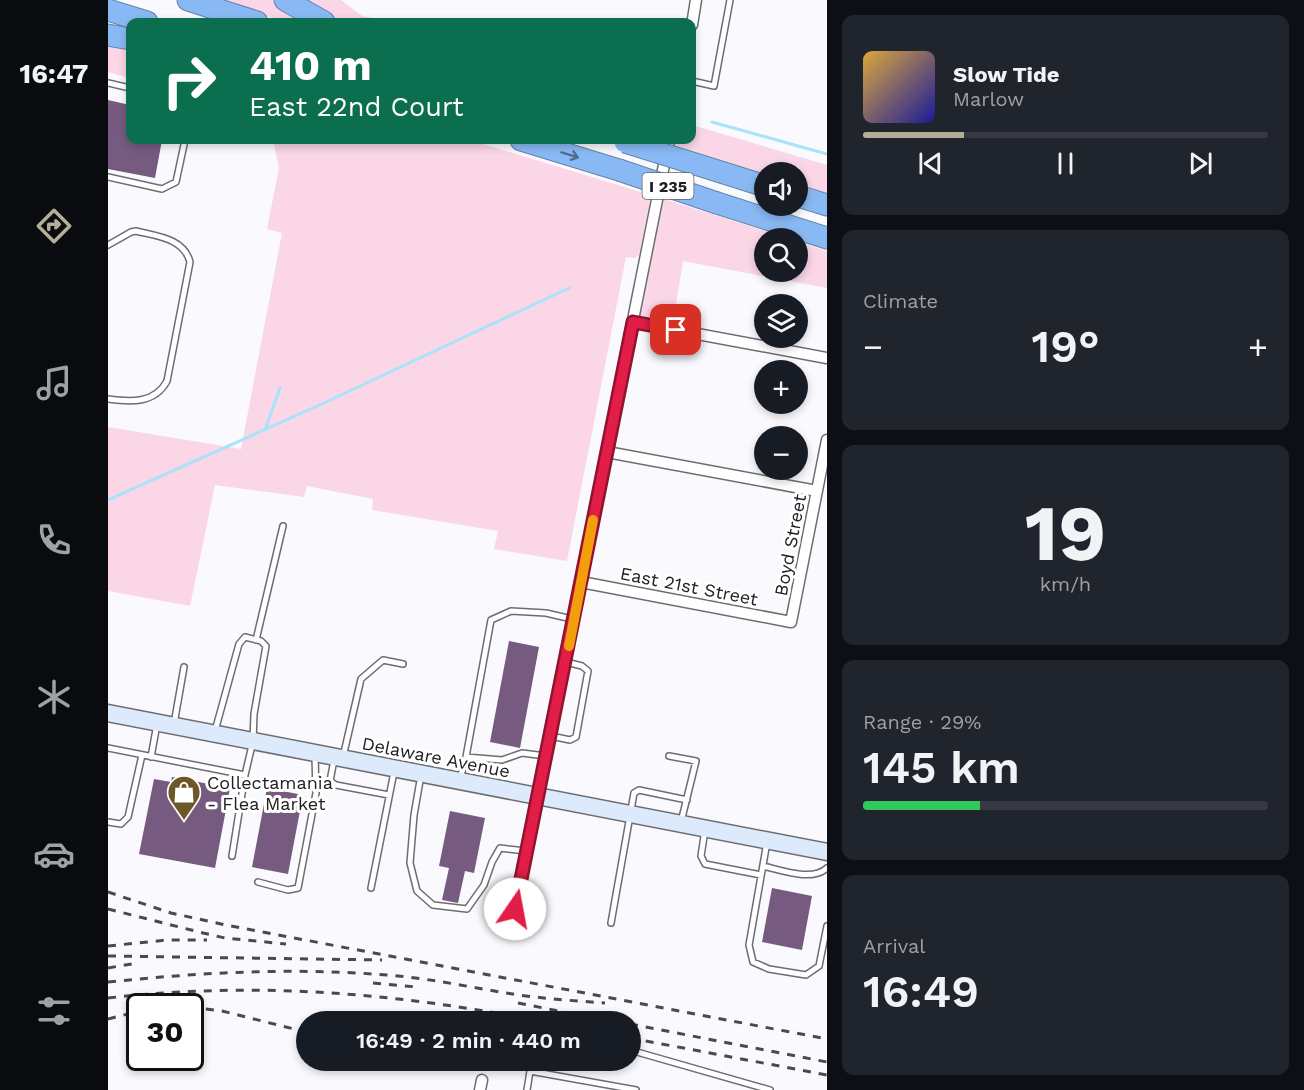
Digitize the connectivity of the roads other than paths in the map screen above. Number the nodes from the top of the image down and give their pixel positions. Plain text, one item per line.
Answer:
1 (188, 0) edge
2 (285, 0) edge
3 (696, 0) edge
4 (730, 0) edge
5 (108, 10) edge
6 (134, 18) edge
7 (244, 18) edge
8 (317, 18) edge
9 (693, 18) edge
10 (108, 35) edge
11 (126, 38) edge
12 (696, 82) edge
13 (108, 83) edge
14 (126, 87) edge
15 (184, 144) edge
16 (534, 144) edge
17 (630, 144) edge
18 (668, 144) edge
19 (108, 177) edge
20 (754, 183) edge
21 (808, 199) edge
22 (827, 205) edge
23 (827, 238) edge
24 (108, 245) edge
25 (633, 322) junction
26 (827, 358) edge
27 (108, 399) edge
28 (827, 440) edge
29 (607, 453) junction
30 (817, 491) junction
31 (283, 526) dead end
32 (581, 582) junction
33 (574, 619) junction
34 (791, 622) joint
35 (256, 640) junction
36 (566, 662) junction
37 (403, 664) dead end
38 (184, 667) dead end
39 (108, 713) edge
40 (166, 724) junction
41 (214, 734) junction
42 (551, 736) junction
43 (253, 741) junction
44 (108, 748) edge
45 (315, 753) junction
46 (141, 755) junction
47 (547, 756) junction
48 (669, 756) dead end
49 (151, 757) junction
50 (466, 757) junction
51 (339, 758) junction
52 (394, 769) junction
53 (421, 774) junction
54 (245, 775) junction
55 (460, 781) junction
56 (389, 795) junction
57 (539, 796) junction
58 (687, 800) junction
59 (630, 814) junction
60 (108, 822) edge
61 (681, 823) junction
62 (706, 828) junction
63 (768, 840) junction
64 (528, 851) junction
65 (827, 852) edge
66 (232, 856) dead end
67 (763, 866) junction
68 (827, 868) edge
69 (761, 875) junction
70 (258, 882) dead end
71 (371, 888) dead end
72 (528, 921) dead end
73 (611, 922) dead end
74 (827, 926) edge
75 (641, 1053) edge
76 (527, 1090) edge
77 (636, 1090) edge
78 (770, 1090) edge

1 - 7 highway
2 - 8 highway
3 - 9 street
4 - 12 lane
5 - 6 highway
10 - 11 highway
13 - 14 lane
15 - 19 lane
16 -> 23 highway, I 235, bridge
17 - 20 highway, I 235, bridge
18 - 25 street
21 - 22 highway
24 - 27 lane
25 - 26 street
25 - 29 street
28 - 30 street, Boyd Street
29 - 30 street
29 - 32 street
30 - 34 street, Boyd Street
31 - 35 lane
32 - 33 street
32 - 34 street, East 21st Street
33 - 36 street
33 - 50 lane
35 - 41 lane
35 - 43 lane
36 - 42 street
36 - 42 lane
37 - 51 lane
38 - 40 lane
39 - 40 main road, Delaware Avenue
40 - 41 main road, Delaware Avenue
40 - 49 lane
41 - 43 main road, Delaware Avenue
42 - 47 street
43 - 45 main road, Delaware Avenue
43 - 54 lane
44 - 46 lane
45 - 51 main road, Delaware Avenue
45 - 70 lane
46 - 49 lane
46 - 60 lane
47 - 50 lane
47 - 57 street
48 - 58 lane
49 - 54 lane
50 - 55 lane
51 - 52 main road, Delaware Avenue
51 - 56 lane
52 - 53 main road, Delaware Avenue
52 - 56 lane
53 - 55 main road, Delaware Avenue
53 - 64 lane
54 - 66 lane
55 - 57 main road, Delaware Avenue
56 - 71 lane
57 - 59 main road, Delaware Avenue
57 - 64 street
58 - 59 lane
58 - 61 lane
59 - 61 main road, Delaware Avenue
59 - 73 lane
61 - 62 main road, Delaware Avenue
62 - 63 main road, Delaware Avenue
62 - 69 lane
63 - 65 main road, Delaware Avenue
63 - 67 lane
64 - 72 street
67 - 68 lane
67 - 69 lane
69 - 74 lane
75 - 78 lane
76 - 77 lane

